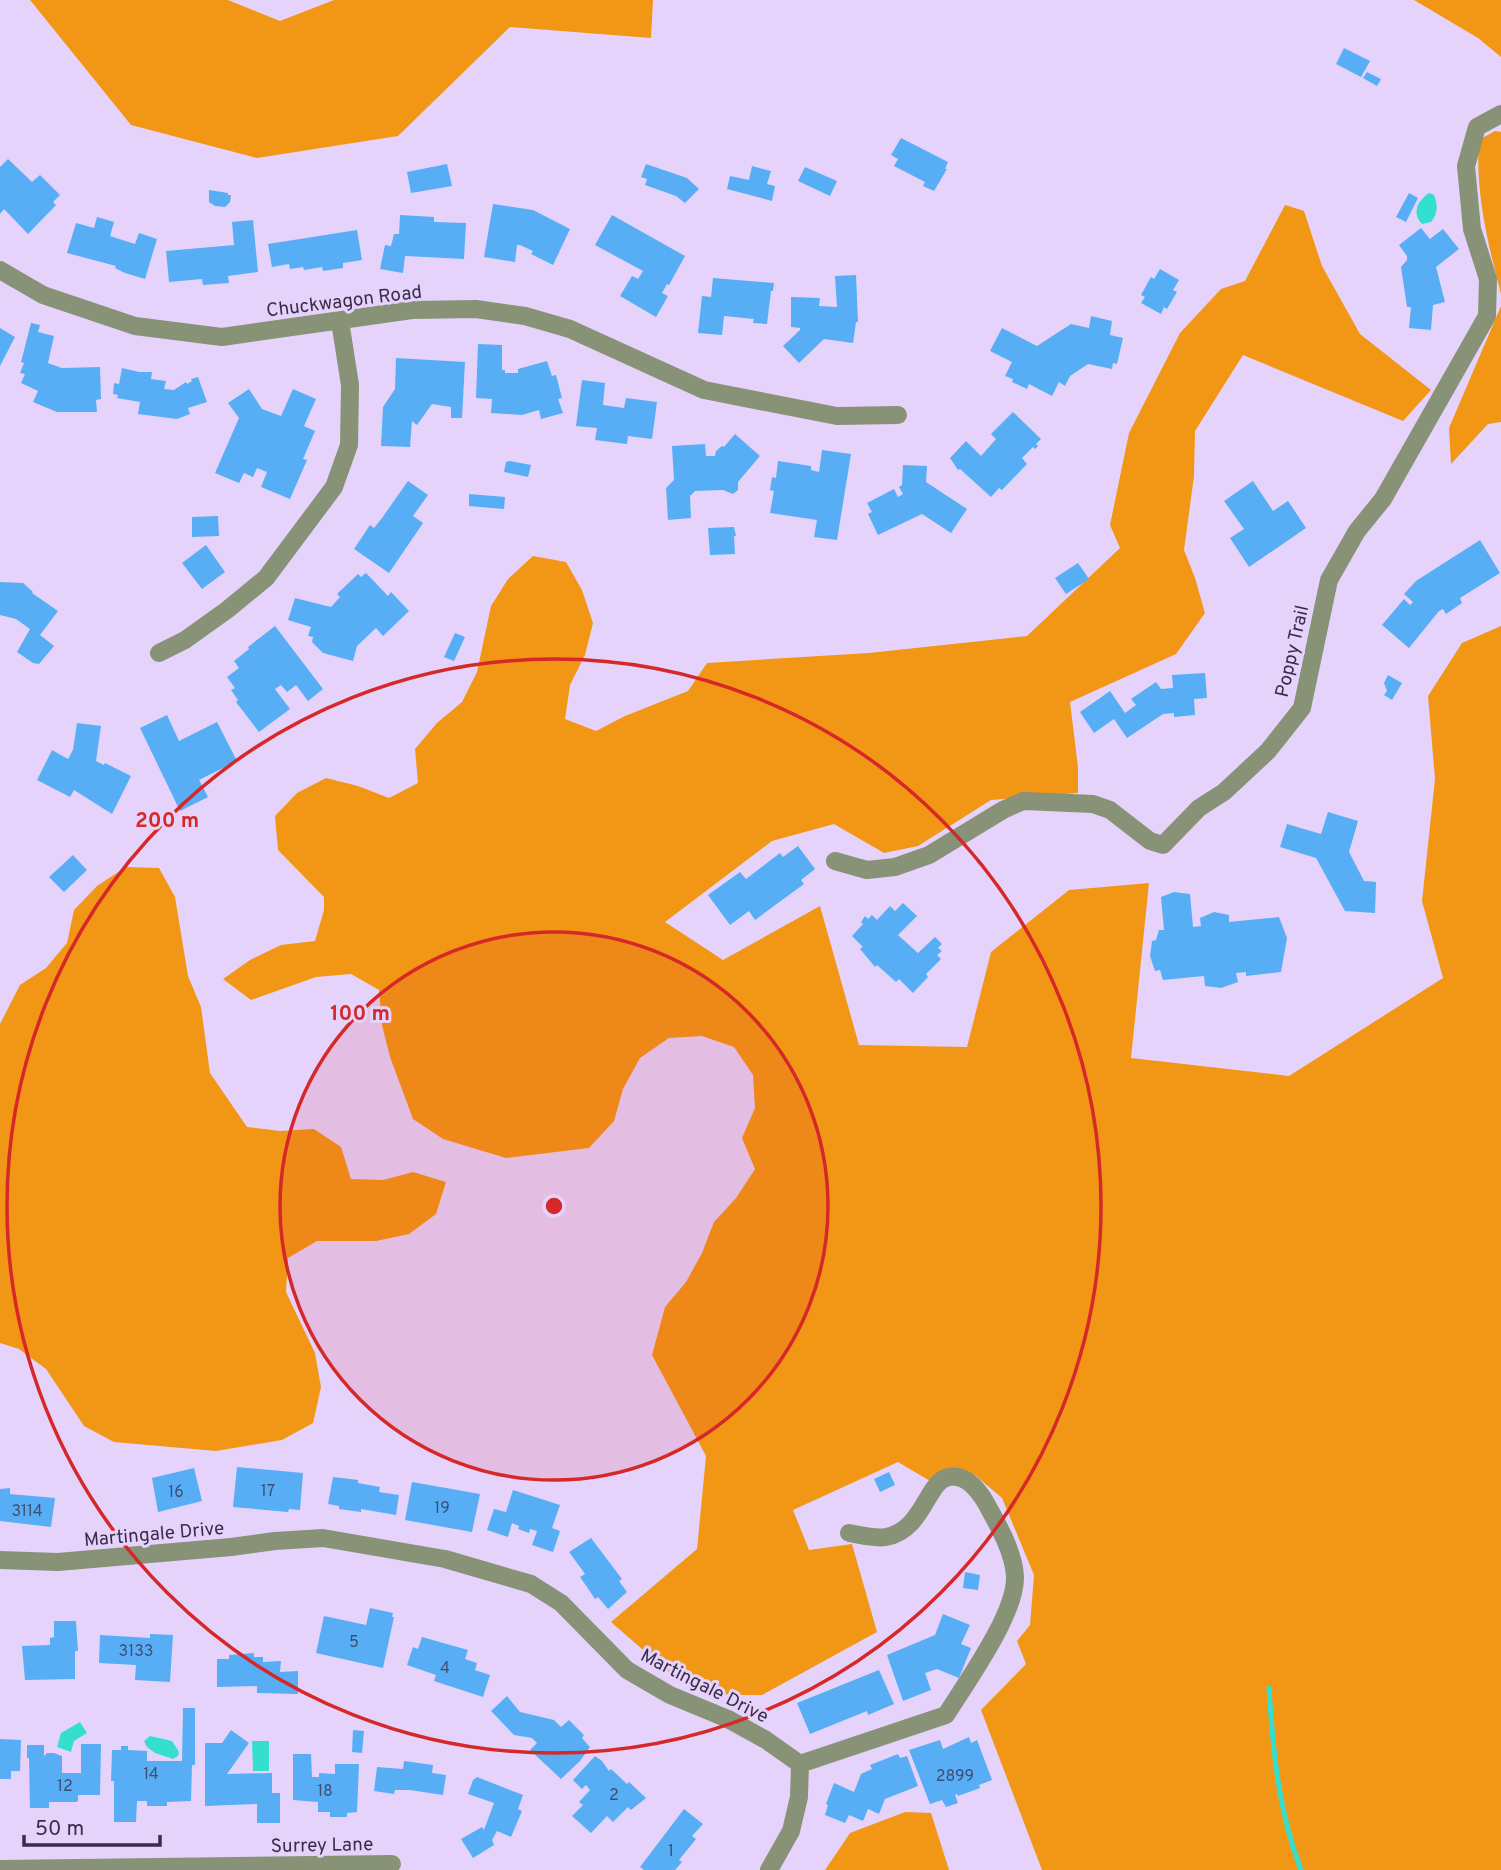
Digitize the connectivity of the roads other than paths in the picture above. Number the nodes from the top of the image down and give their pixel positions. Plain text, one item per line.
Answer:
1 (1501, 114) edge
2 (0, 270) edge
3 (340, 321) junction
4 (898, 415) dead end
5 (159, 653) dead end
6 (835, 861) dead end
7 (849, 1533) dead end
8 (0, 1560) edge
9 (800, 1764) junction
10 (392, 1864) dead end
11 (0, 1869) edge
12 (769, 1870) edge

1 - 6 street, Poppy Trail
2 - 3 street, Chuckwagon Road
3 - 4 street, Chuckwagon Road
3 - 5 street
7 - 9 street
8 - 9 street, Martingale Drive
9 - 12 street
10 - 11 street, Surrey Lane

